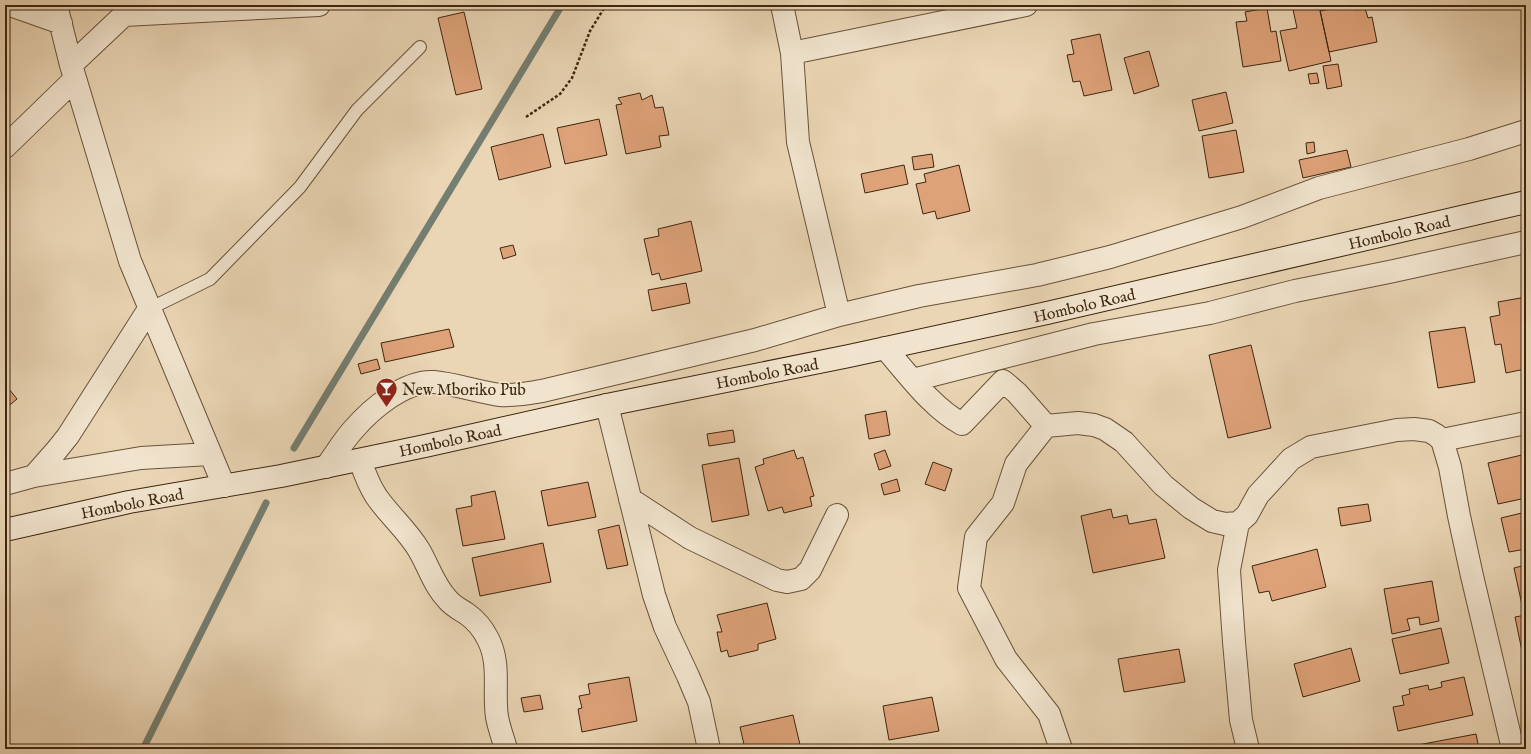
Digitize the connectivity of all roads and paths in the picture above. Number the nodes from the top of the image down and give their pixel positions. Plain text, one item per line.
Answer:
1 (10, 5) edge
2 (319, 5) edge
3 (606, 5) edge
4 (782, 5) edge
5 (1026, 5) edge
6 (127, 10) edge
7 (59, 14) edge
8 (420, 47) dead end
9 (792, 53) junction
10 (73, 72) junction
11 (526, 117) dead end
12 (1526, 131) edge
13 (5, 147) edge
14 (1526, 202) edge
15 (1526, 242) edge
16 (149, 309) junction
17 (839, 315) junction
18 (885, 348) junction
19 (913, 380) junction
20 (607, 405) junction
21 (1526, 423) edge
22 (1046, 426) junction
23 (1442, 440) junction
24 (210, 454) junction
25 (360, 460) junction
26 (326, 467) junction
27 (34, 476) junction
28 (5, 484) edge
29 (224, 486) junction
30 (630, 498) junction
31 (837, 514) dead end
32 (1238, 523) junction
33 (5, 530) edge
34 (506, 749) edge
35 (709, 749) edge
36 (1061, 749) edge
37 (1248, 749) edge
38 (1513, 749) edge

1 - 7 street
2 - 6 street
3 - 11 path
4 - 9 street
5 - 9 street
6 - 10 street
7 - 10 street
8 - 16 lane
9 - 17 street
10 - 13 street
10 - 16 street
12 - 17 street
14 - 18 street, Hombolo Road
15 - 19 street
16 - 24 street
16 - 27 street
17 - 26 street
18 - 19 street
18 - 20 street, Hombolo Road
19 - 22 street
20 - 25 street, Hombolo Road
20 - 30 street
21 - 23 street
22 - 32 street
22 - 36 street
23 - 32 street
23 - 38 street
24 - 27 street
24 - 29 street
25 - 26 street, Hombolo Road
25 - 34 street
26 - 29 street, Hombolo Road
27 - 28 street
29 - 33 street, Hombolo Road
30 - 31 street
30 - 35 street
32 - 37 street

